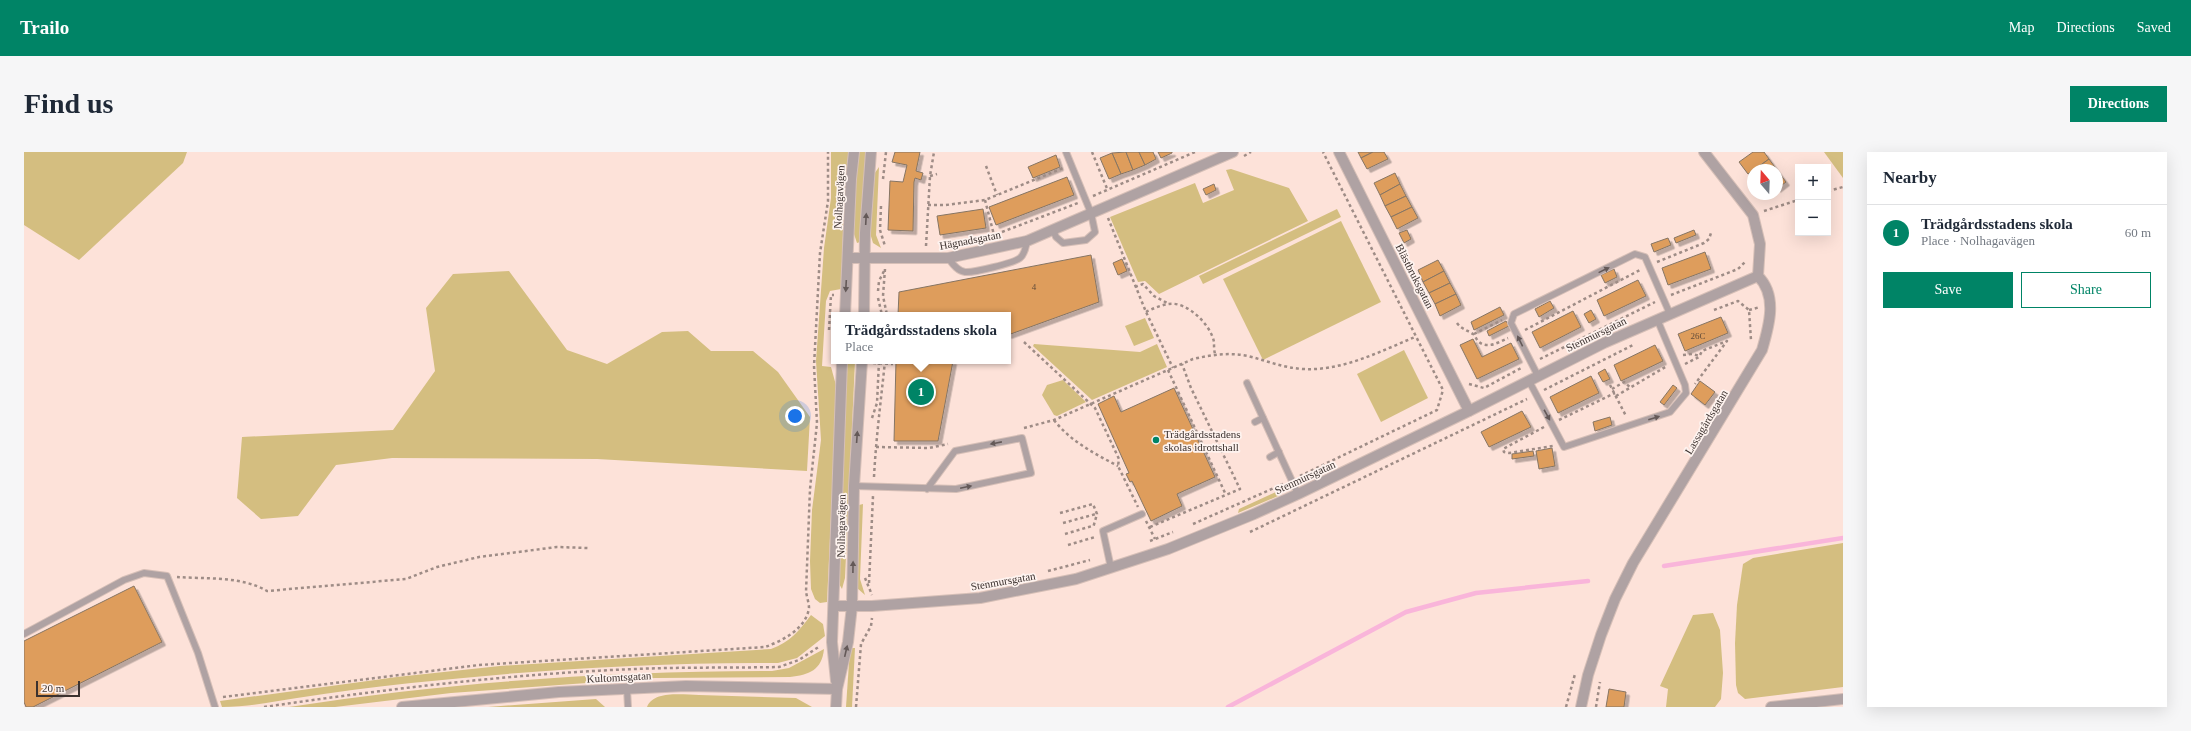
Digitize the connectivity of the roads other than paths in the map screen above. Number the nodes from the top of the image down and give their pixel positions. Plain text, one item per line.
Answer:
1 (854, 152) edge
2 (871, 152) edge
3 (1066, 152) edge
4 (1233, 152) edge
5 (1339, 152) edge
6 (1704, 152) edge
7 (1091, 213) junction
8 (1052, 230) junction
9 (1027, 241) junction
10 (848, 258) junction
11 (866, 258) junction
12 (948, 258) junction
13 (1758, 276) junction
14 (845, 312) edge
15 (864, 312) edge
16 (1670, 314) junction
17 (1656, 319) junction
18 (842, 364) edge
19 (867, 364) edge
20 (1533, 379) junction
21 (1247, 383) dead end
22 (1469, 411) junction
23 (1263, 418) junction
24 (1255, 422) dead end
25 (1279, 452) junction
26 (1270, 456) dead end
27 (854, 486) junction
28 (927, 489) junction
29 (1298, 494) junction
30 (1142, 514) road end
31 (1112, 568) junction
32 (834, 606) junction
33 (852, 606) junction
34 (24, 634) edge
35 (627, 689) junction
36 (837, 689) junction
37 (1843, 699) edge
38 (215, 707) edge
39 (402, 707) edge
40 (628, 707) edge
41 (836, 707) edge
42 (1581, 707) edge
43 (1771, 707) edge

1 - 10 street, Nolhagavägen
11 -> 2 street
3 - 7 lane
4 - 7 street, Hägnadsgatan
5 - 22 street, Blästbruksgatan
6 - 13 street
7 - 8 street, Hägnadsgatan
7 - 8 lane
8 - 9 street, Hägnadsgatan
9 - 12 street, Hägnadsgatan
9 - 12 lane
10 - 11 street, Hägnadsgatan
10 -> 14 street, Nolhagavägen
11 - 12 street, Hägnadsgatan
11 - 15 street
13 - 16 street, Stenmursgatan
13 - 42 street, Lassagårdsgatan
16 - 17 street, Stenmursgatan
20 -> 16 lane
17 - 20 street, Stenmursgatan
20 -> 17 lane
18 - 32 street, Nolhagavägen
27 -> 19 street, Nolhagavägen
20 - 22 street, Stenmursgatan
21 - 23 lane
22 - 29 street, Stenmursgatan
23 - 24 lane
23 - 25 lane
25 - 26 lane
25 - 29 lane
27 - 28 lane
33 -> 27 street, Nolhagavägen
28 -> 28 lane
29 - 31 street, Stenmursgatan
30 - 31 lane
31 - 33 street, Stenmursgatan
32 - 33 street, Stenmursgatan
32 - 36 street, Nolhagavägen
36 -> 33 street, Nolhagavägen
34 - 38 lane
35 - 36 street, Kultomtsgatan
35 - 39 street, Kultomtsgatan
35 - 40 lane
36 - 41 street, Nolhagavägen
37 - 43 street

